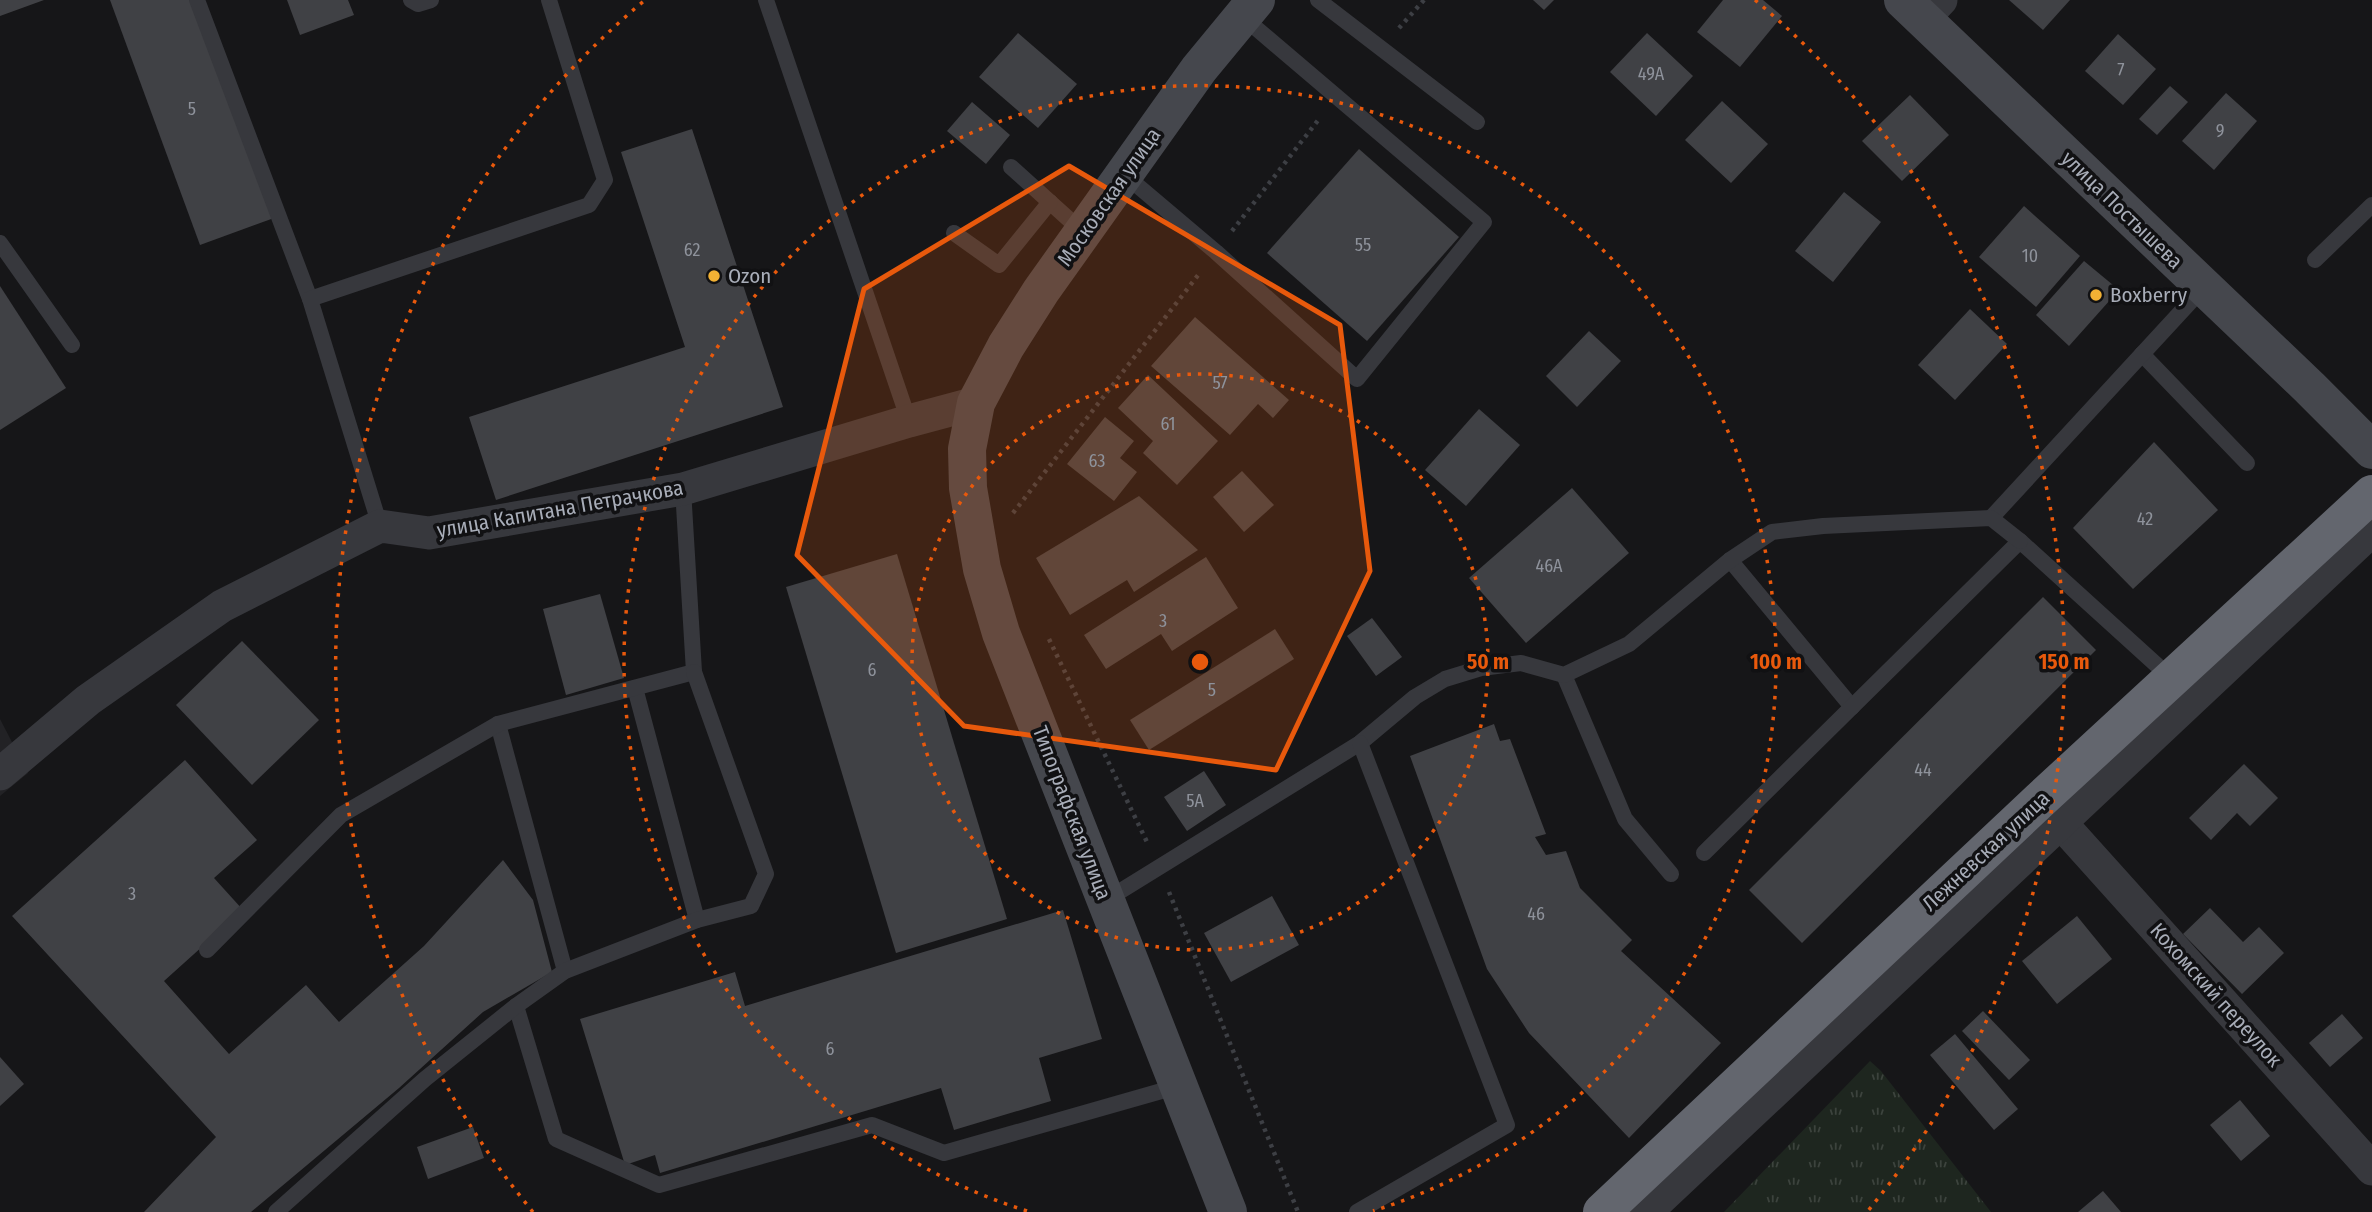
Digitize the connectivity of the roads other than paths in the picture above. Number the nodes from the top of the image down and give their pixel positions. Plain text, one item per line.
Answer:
1 (197, 0) edge
2 (411, 0) edge
3 (431, 0) edge
4 (549, 0) edge
5 (766, 0) edge
6 (1318, 0) edge
7 (1922, 6) edge
8 (1250, 8) edge
9 (1477, 122) dead end
10 (1011, 167) dead end
11 (1125, 175) junction
12 (1050, 202) junction
13 (2372, 205) edge
14 (954, 233) dead end
15 (1084, 233) junction
16 (0, 243) edge
17 (2315, 260) dead end
18 (2203, 288) junction
19 (310, 299) junction
20 (72, 345) dead end
21 (2142, 354) junction
22 (976, 403) junction
23 (909, 421) junction
24 (2372, 450) edge
25 (2247, 463) dead end
26 (683, 489) junction
27 (2372, 494) edge
28 (1991, 518) junction
29 (380, 526) junction
30 (2372, 530) edge
31 (2020, 541) junction
32 (1730, 560) junction
33 (694, 672) junction
34 (1564, 675) junction
35 (2171, 678) junction
36 (635, 688) junction
37 (1852, 707) junction
38 (498, 724) junction
39 (1360, 743) junction
40 (0, 774) edge
41 (2050, 811) junction
42 (1704, 853) dead end
43 (1671, 874) dead end
44 (1106, 900) junction
45 (697, 920) junction
46 (207, 950) dead end
47 (565, 971) junction
48 (516, 1006) junction
49 (1178, 1086) junction
50 (2372, 1169) edge
51 (276, 1212) edge
52 (1228, 1212) edge
53 (1357, 1212) edge
54 (1602, 1212) edge
55 (1646, 1212) edge

1 - 19 lane
2 - 3 lane
4 - 19 lane
5 - 23 lane
6 - 9 lane
7 - 18 street, улица Постышева
8 - 11 street, Московская улица
8 - 11 lane
10 - 12 lane
11 - 15 street, Московская улица
12 - 14 lane
12 - 15 lane
13 - 17 lane
15 - 22 street, Московская улица
16 - 20 lane
18 - 21 lane
18 - 24 street, улица Постышева
19 - 29 lane
21 - 25 lane
21 - 28 lane
22 - 23 street, улица Капитана Петрачкова
22 - 44 street, Типографская улица
23 - 26 street, улица Капитана Петрачкова
26 - 29 street, улица Капитана Петрачкова
26 - 33 lane
27 - 35 highway, Лежневская улица
28 - 31 lane
28 - 32 lane
29 - 40 street
30 - 41 street, Лежневская улица
31 - 35 lane
31 - 37 lane
32 - 34 lane
32 - 37 lane
33 - 36 lane
33 - 45 lane
34 - 39 lane
34 - 43 lane
35 - 41 highway, Лежневская улица
36 - 38 lane
36 - 45 lane
37 - 42 lane
38 - 46 lane
38 - 47 lane
39 - 44 lane
39 - 53 lane
41 - 50 street, Кохомский переулок
41 - 54 highway, Лежневская улица
41 - 55 street, Лежневская улица
44 - 49 street, Типографская улица
45 - 47 lane
47 - 48 lane
48 - 49 lane
48 - 51 lane
49 - 52 street, Типографская улица

